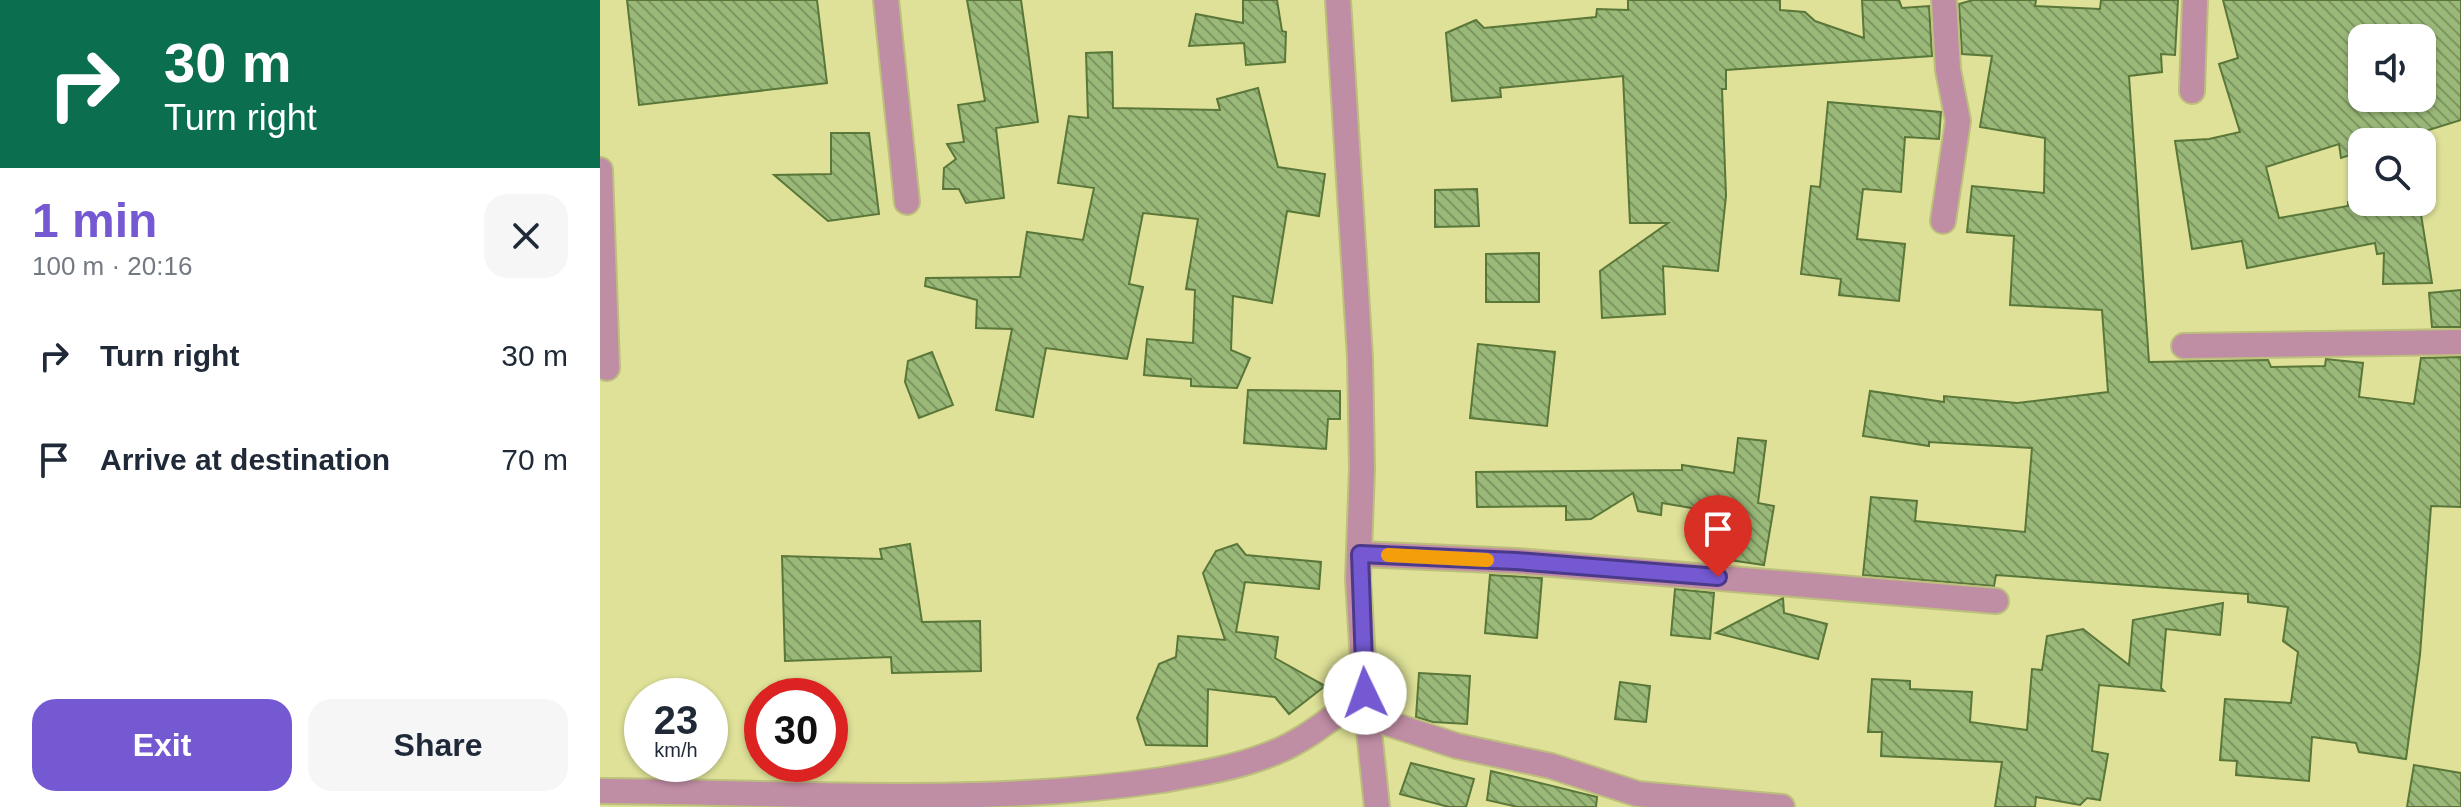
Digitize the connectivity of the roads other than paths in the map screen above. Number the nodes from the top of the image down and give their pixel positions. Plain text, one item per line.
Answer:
1 (886, 0) edge
2 (1338, 0) edge
3 (1944, 0) edge
4 (2195, 0) edge
5 (2192, 91) dead end
6 (600, 170) edge
7 (907, 202) dead end
8 (1943, 221) dead end
9 (2461, 342) edge
10 (2184, 346) dead end
11 (607, 368) dead end
12 (1360, 554) junction
13 (1996, 601) dead end
14 (1367, 705) junction
15 (600, 791) edge
16 (840, 803) edge
17 (1377, 807) edge
18 (1782, 807) edge

1 - 7 street
2 - 12 street
3 - 8 street
4 - 5 street
6 - 11 street
9 - 10 street
12 - 13 street
12 - 14 street
14 - 16 street
14 - 17 street
14 - 18 street
15 - 16 street

